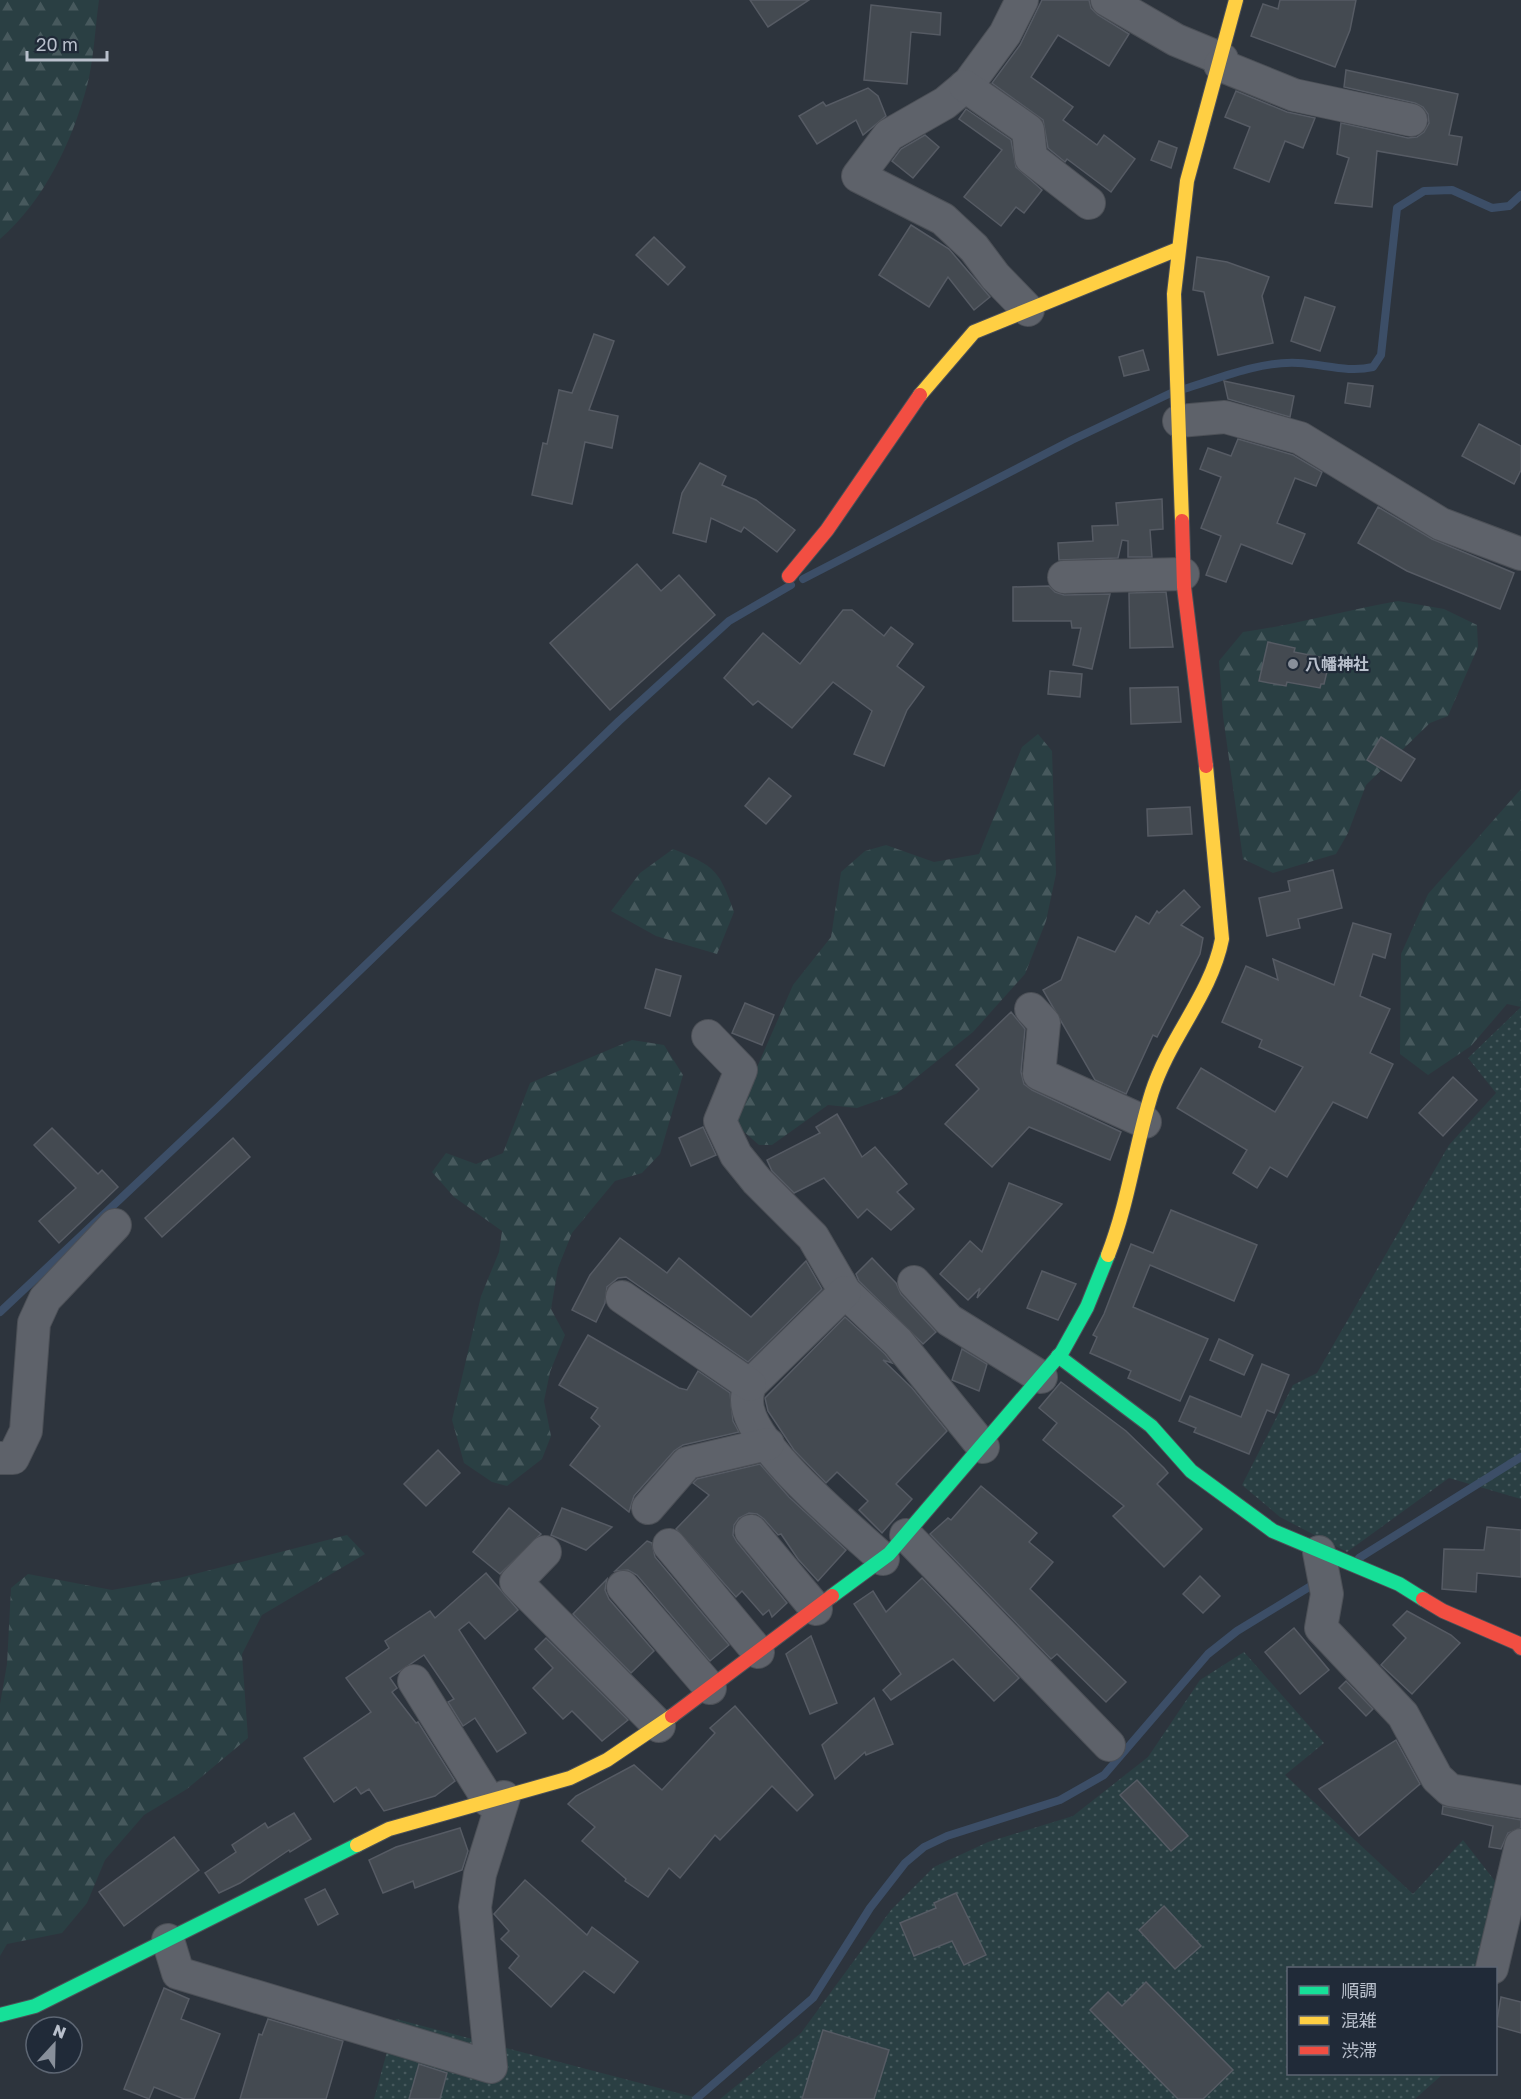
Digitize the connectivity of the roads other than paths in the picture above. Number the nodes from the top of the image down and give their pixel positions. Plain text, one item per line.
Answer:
1 (1022, 0) edge
2 (1107, 0) edge
3 (1236, 0) edge
4 (1221, 62) junction
5 (965, 86) junction
6 (1411, 120) dead end
7 (1089, 203) dead end
8 (1178, 249) junction
9 (1028, 310) junction
10 (1178, 411) junction
11 (1521, 554) edge
12 (1183, 574) junction
13 (789, 576) dead end
14 (1064, 577) dead end
15 (1031, 1009) dead end
16 (708, 1036) dead end
17 (1145, 1122) junction
18 (115, 1225) dead end
19 (914, 1282) dead end
20 (844, 1292) junction
21 (622, 1297) dead end
22 (1050, 1366) junction
23 (750, 1385) junction
24 (768, 1444) junction
25 (983, 1447) junction
26 (0, 1458) edge
27 (648, 1508) dead end
28 (751, 1531) dead end
29 (906, 1535) junction
30 (669, 1545) dead end
31 (546, 1552) dead end
32 (1319, 1552) junction
33 (883, 1559) junction
34 (623, 1587) dead end
35 (816, 1609) junction
36 (1521, 1648) edge
37 (758, 1652) junction
38 (414, 1681) dead end
39 (710, 1688) junction
40 (659, 1726) junction
41 (1109, 1745) dead end
42 (496, 1799) junction
43 (1521, 1802) edge
44 (1521, 1845) edge
45 (168, 1940) junction
46 (1492, 1967) edge
47 (0, 2015) edge

1 - 5 street
2 - 4 street
3 - 4 street
4 - 6 street
4 - 8 street
5 - 7 street
5 - 9 street
8 - 9 street
8 - 10 street
9 - 13 street
10 - 11 street
10 - 12 street
12 - 14 street
12 - 17 street
15 - 17 street
16 - 20 street
17 - 22 street
18 - 26 street
19 - 22 street
20 - 23 street
20 - 25 street
21 - 23 street
22 - 25 street
22 - 32 street
23 - 24 street
24 - 27 street
24 - 33 street
25 - 29 street
28 - 35 street
29 - 33 street
29 - 41 street
30 - 37 street
31 - 40 street
32 - 36 street
32 - 43 street
33 - 35 street
34 - 39 street
35 - 37 street
37 - 39 street
38 - 42 street
39 - 40 street
40 - 42 street
42 - 45 street
42 - 45 street
44 - 46 street
45 - 47 street

